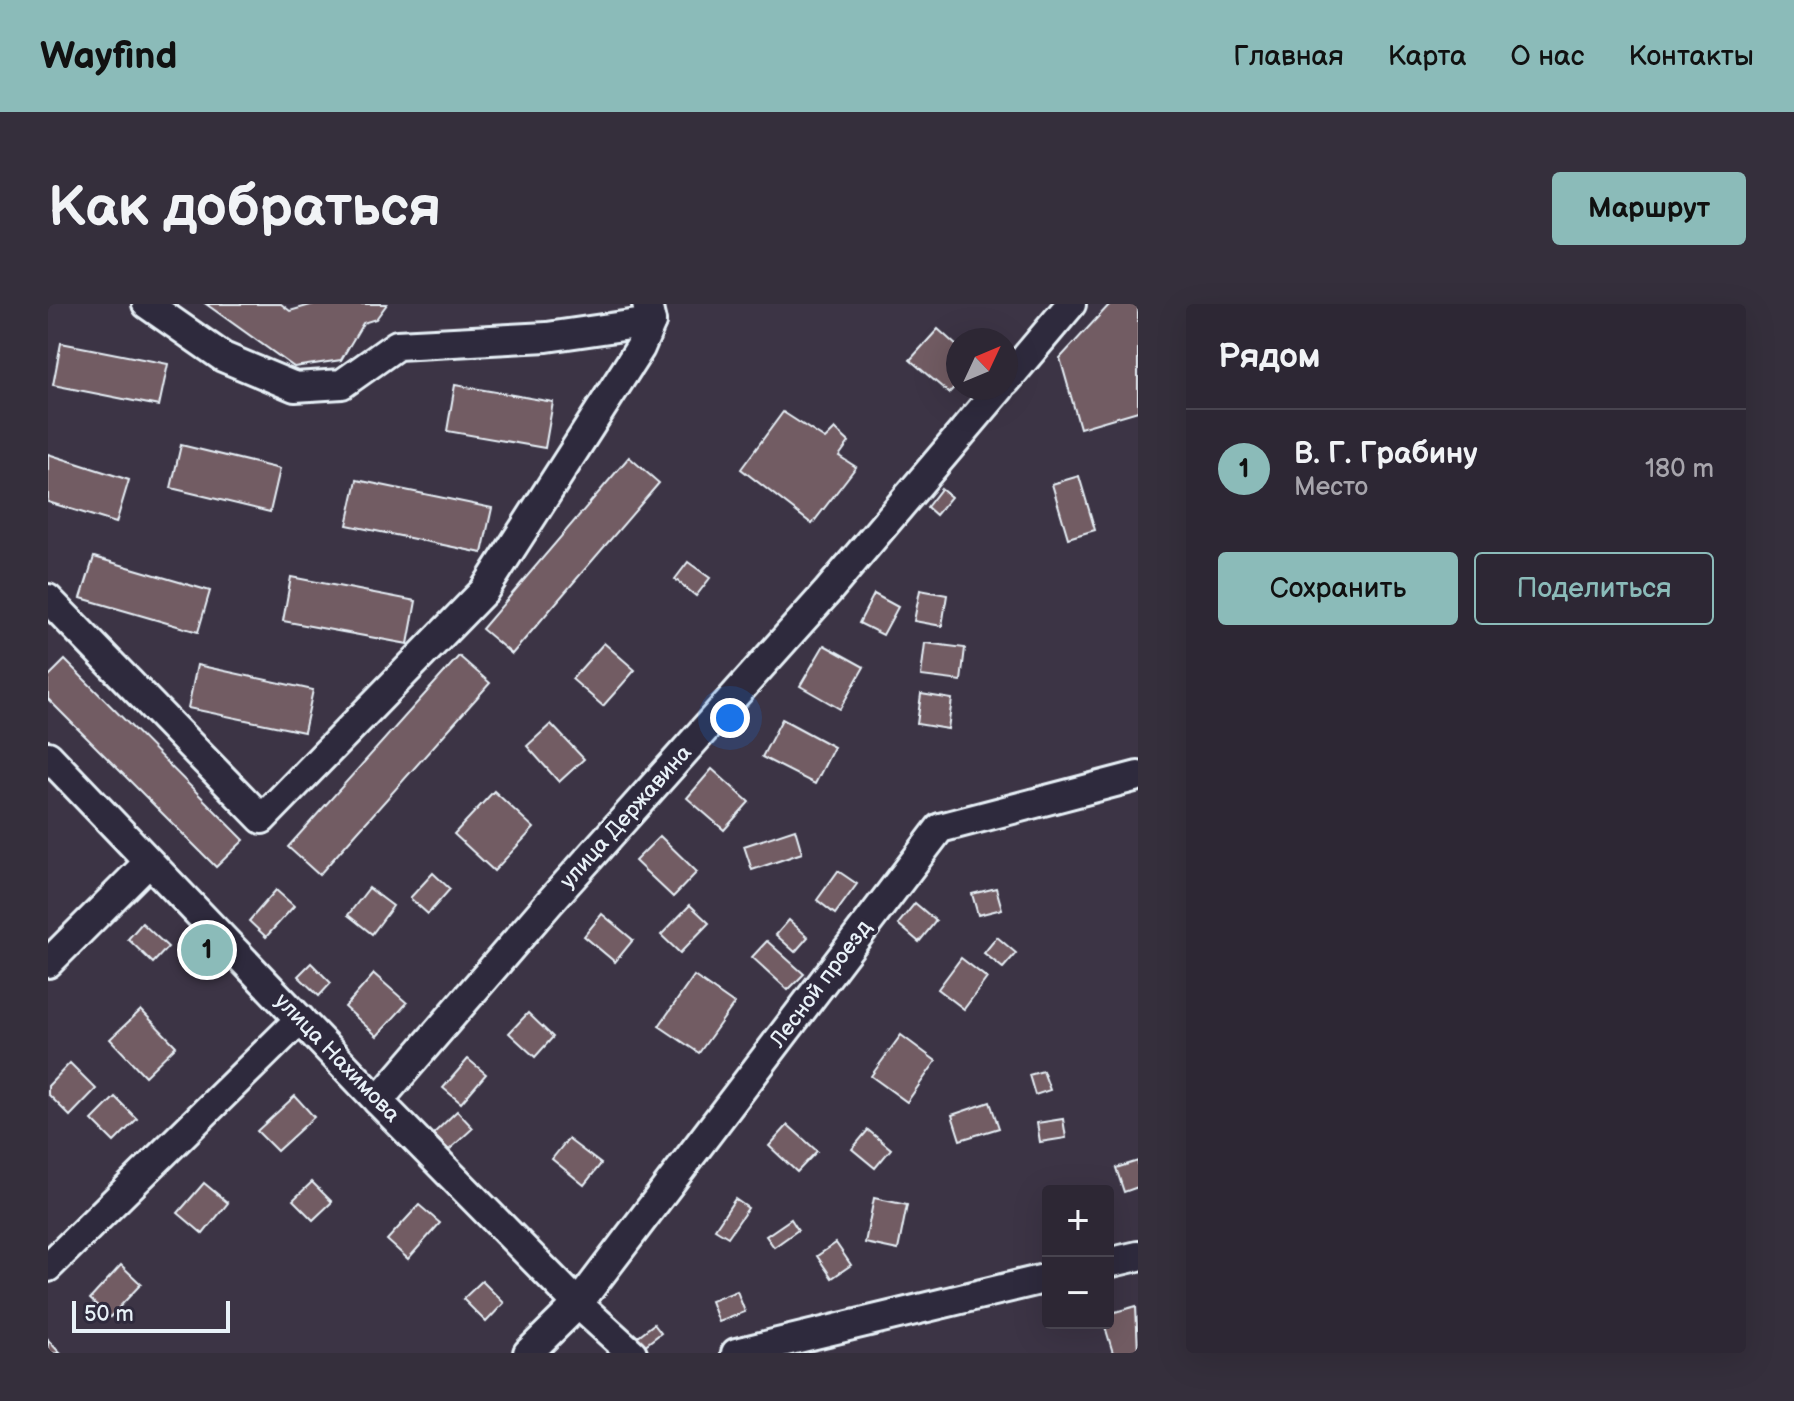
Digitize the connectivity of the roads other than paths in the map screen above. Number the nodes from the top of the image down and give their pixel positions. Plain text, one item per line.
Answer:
1 (147, 304) edge
2 (1071, 304) edge
3 (649, 313) edge
4 (1018, 367) edge
5 (990, 400) edge
6 (48, 599) edge
7 (48, 756) edge
8 (1138, 776) edge
9 (148, 863) junction
10 (48, 963) edge
11 (300, 1019) junction
12 (378, 1101) junction
13 (1138, 1256) edge
14 (1114, 1262) edge
15 (48, 1267) edge
16 (1042, 1279) edge
17 (578, 1304) junction
18 (528, 1353) edge
19 (632, 1353) edge
20 (736, 1353) edge

1 - 3 street
2 - 4 street
3 - 6 street
5 - 12 street, улица Державина
7 - 9 street, улица Нахимова
8 - 17 street, Лесной проезд
9 - 10 street
9 - 11 street, улица Нахимова
11 - 12 street, улица Нахимова
11 - 15 street
12 - 17 street, улица Нахимова
13 - 14 street
16 - 20 street
17 - 18 street, Лесной проезд
17 - 19 street, улица Нахимова

